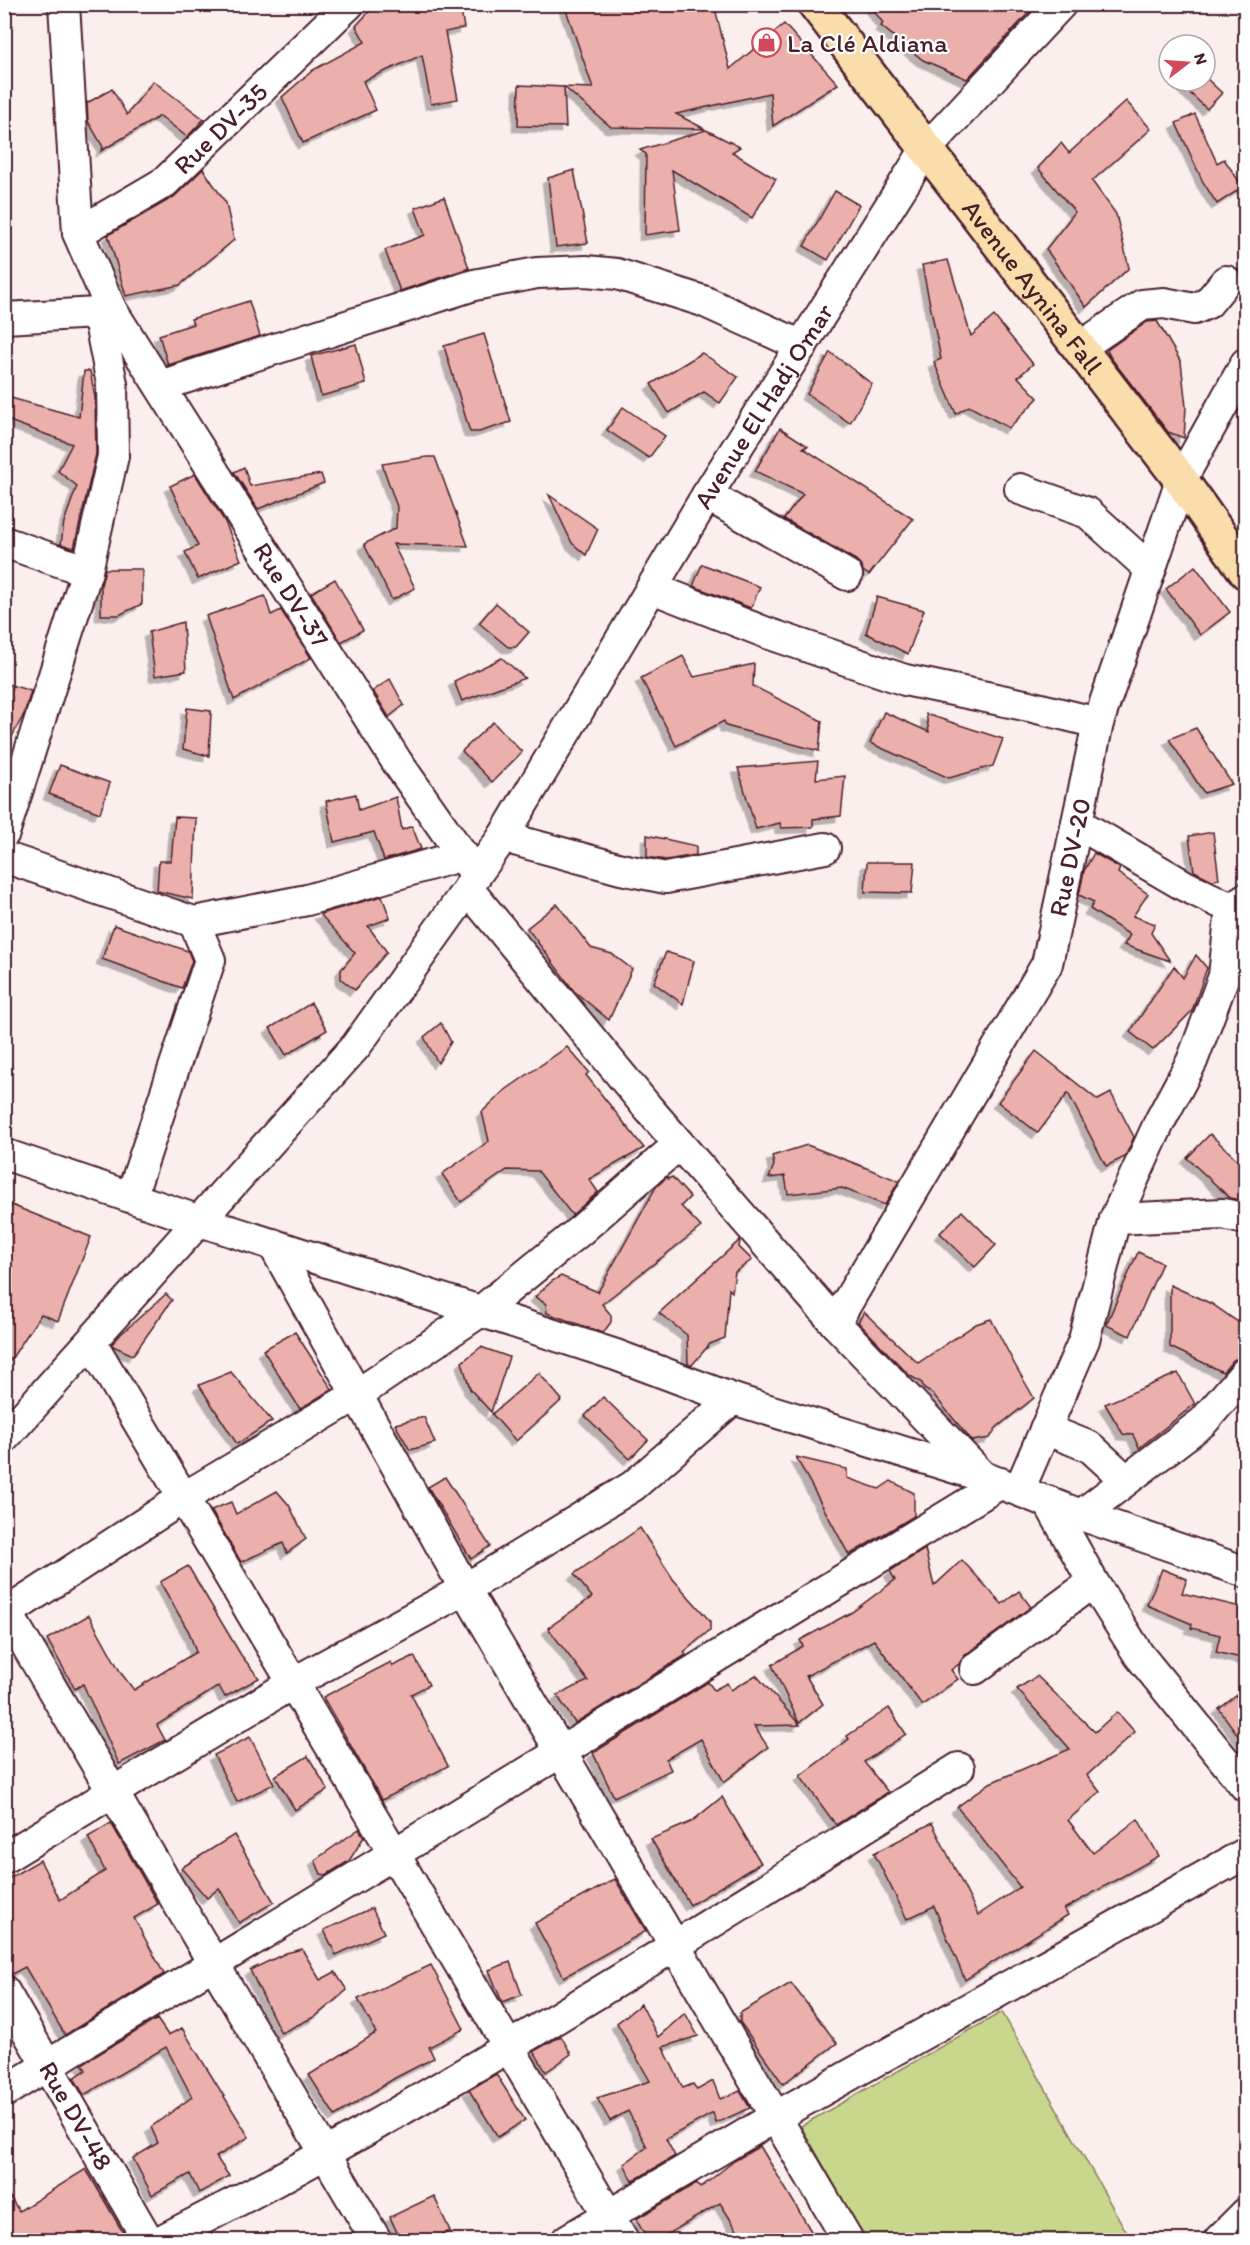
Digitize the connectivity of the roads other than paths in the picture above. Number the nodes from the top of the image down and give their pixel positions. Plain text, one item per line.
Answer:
1 (64, 4) edge
2 (349, 4) edge
3 (815, 4) edge
4 (1061, 4) edge
5 (926, 149) junction
6 (78, 233) junction
7 (1226, 281) dead end
8 (105, 311) junction
9 (4, 318) edge
10 (802, 346) junction
11 (1079, 348) junction
12 (1245, 363) edge
13 (160, 386) junction
14 (1180, 480) junction
15 (1020, 489) dead end
16 (707, 495) junction
17 (4, 542) edge
18 (1150, 569) junction
19 (87, 571) junction
20 (1245, 572) edge
21 (847, 575) dead end
22 (652, 588) junction
23 (1098, 723) junction
24 (1077, 823) junction
25 (4, 833) edge
26 (504, 837) junction
27 (825, 848) dead end
28 (4, 856) edge
29 (469, 873) junction
30 (1238, 903) edge
31 (194, 922) junction
32 (1235, 975) edge
33 (679, 1144) junction
34 (4, 1154) edge
35 (131, 1197) junction
36 (1240, 1218) dead end
37 (1115, 1219) junction
38 (200, 1221) junction
39 (273, 1244) junction
40 (481, 1311) junction
41 (835, 1323) junction
42 (91, 1342) junction
43 (1245, 1372) edge
44 (358, 1394) junction
45 (733, 1400) junction
46 (1046, 1429) junction
47 (4, 1438) edge
48 (1126, 1480) junction
49 (1000, 1483) junction
50 (183, 1498) junction
51 (1048, 1501) junction
52 (1081, 1515) junction
53 (1245, 1572) edge
54 (1093, 1582) junction
55 (465, 1589) junction
56 (6, 1610) edge
57 (975, 1669) dead end
58 (293, 1683) junction
59 (560, 1752) junction
60 (959, 1768) dead end
61 (1245, 1787) edge
62 (113, 1792) junction
63 (1245, 1852) edge
64 (394, 1854) junction
65 (4, 1858) edge
66 (675, 1947) junction
67 (214, 1964) junction
68 (4, 1991) edge
69 (508, 2046) junction
70 (46, 2066) junction
71 (4, 2092) edge
72 (775, 2117) junction
73 (326, 2154) junction
74 (1245, 2213) edge
75 (616, 2228) edge
76 (148, 2241) edge
77 (162, 2241) edge
78 (376, 2241) edge
79 (567, 2241) edge
80 (848, 2241) edge
81 (1219, 2241) edge

1 - 6 street
2 - 6 street, Rue DV-35
3 - 5 main road, Avenue Aynina Fall
4 - 5 street, Avenue El Hadj Omar
5 - 10 street, Avenue El Hadj Omar
5 - 11 main road, Avenue Aynina Fall
6 - 8 street
7 - 11 street
8 - 9 street
8 - 13 street, Rue DV-37
8 - 19 street
10 - 13 street
10 - 16 street, Avenue El Hadj Omar
11 - 14 main road, Avenue Aynina Fall
12 - 14 street, Rue DV-20
13 - 29 street, Rue DV-37
14 - 18 street, Rue DV-20
14 - 20 main road, Avenue Aynina Fall
15 - 18 street
16 - 21 street
16 - 22 street, Avenue El Hadj Omar
17 - 19 street
18 - 23 street, Rue DV-20
19 - 25 street
22 - 23 street
22 - 26 street, Avenue El Hadj Omar
23 - 24 street, Rue DV-20
24 - 30 street
24 - 41 street, Rue DV-20
26 - 27 street
26 - 29 street, Avenue El Hadj Omar
28 - 31 street
29 - 31 street
29 - 33 street, Rue DV-37
29 - 38 street, Avenue El Hadj Omar
30 - 32 street
31 - 35 street
32 - 37 street
33 - 40 street
33 - 41 street, Rue DV-37
34 - 35 street
35 - 38 street
36 - 37 street
37 - 46 street
38 - 39 street
38 - 42 street
39 - 40 street
39 - 44 street
40 - 44 street
40 - 45 street
41 - 49 street, Rue DV-37
42 - 47 street
42 - 50 street
43 - 48 street
44 - 50 street
44 - 55 street
45 - 49 street
45 - 55 street
46 - 48 street
46 - 49 street
48 - 52 street
49 - 51 street
49 - 59 street
50 - 56 street
50 - 58 street
51 - 52 street
51 - 54 street
52 - 53 street
54 - 57 street
54 - 61 street
55 - 58 street
55 - 59 street
56 - 62 street
58 - 62 street
58 - 64 street
59 - 64 street
59 - 66 street
60 - 66 street
62 - 65 street
62 - 67 street
63 - 72 street
64 - 67 street
64 - 69 street
66 - 69 street
66 - 72 street
67 - 70 street
67 - 73 street
68 - 70 street, Rue DV-48
69 - 73 street
69 - 75 street
70 - 71 street
70 - 76 street, Rue DV-48
72 - 75 street
72 - 80 street
73 - 77 street
73 - 78 street
74 - 81 street
75 - 79 street

